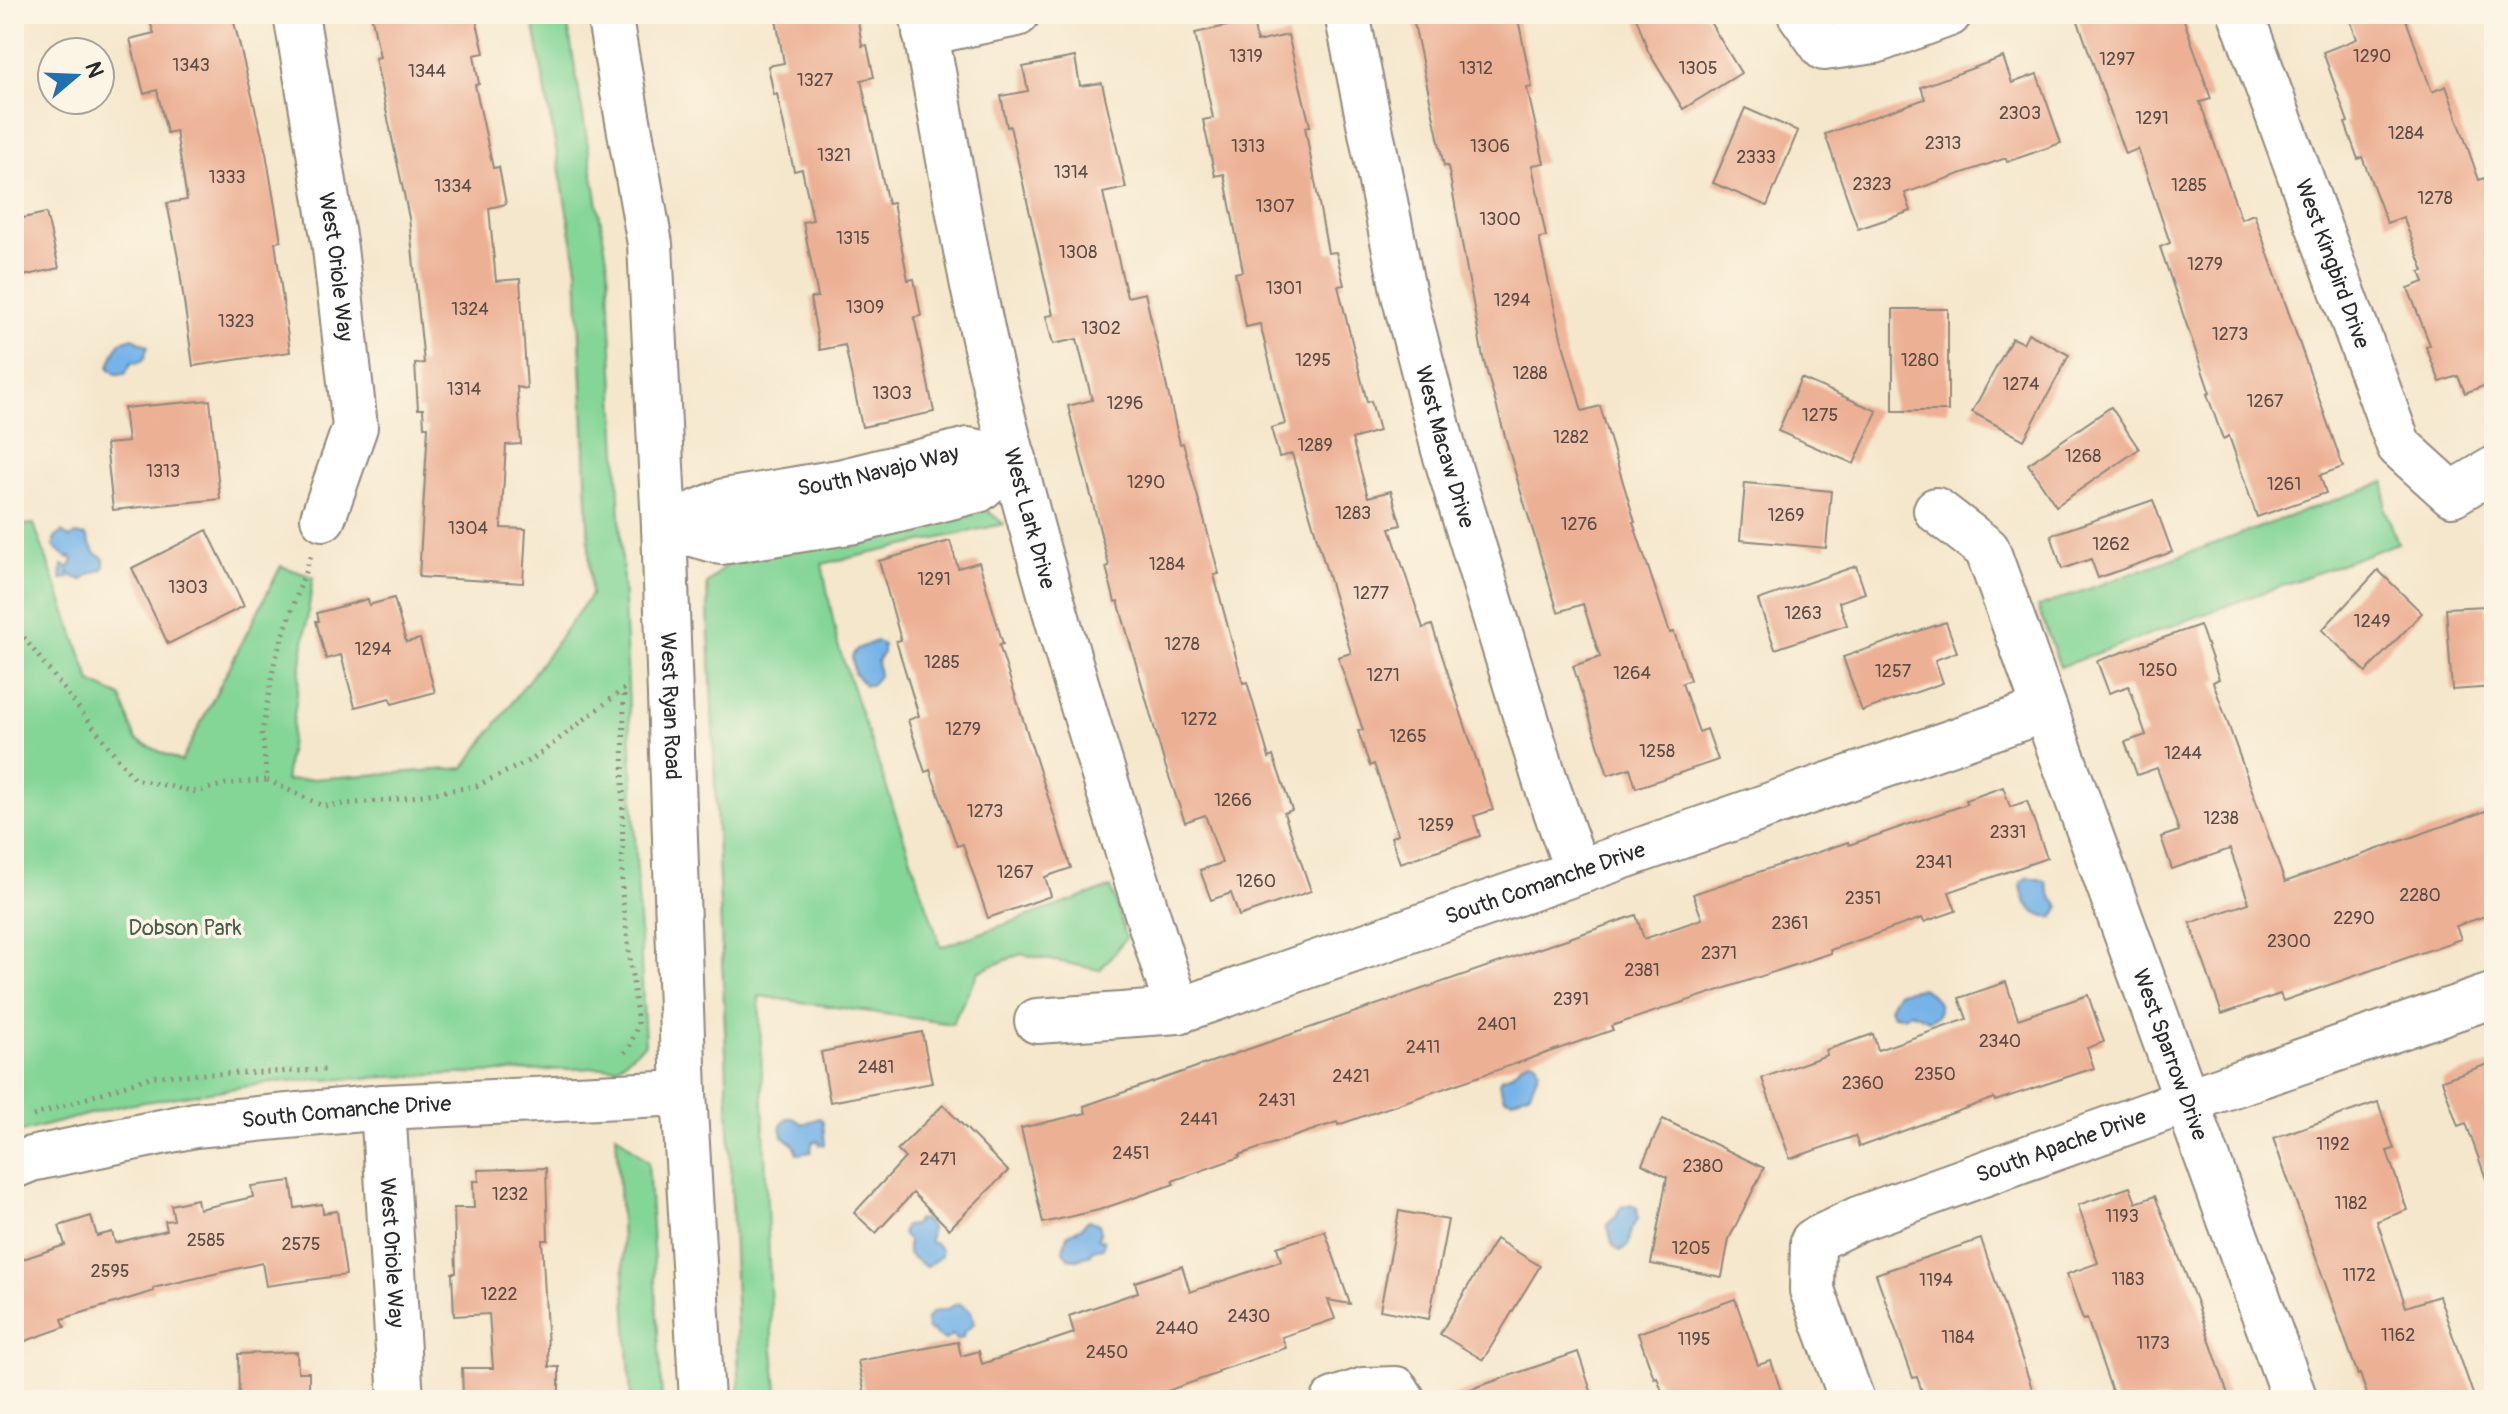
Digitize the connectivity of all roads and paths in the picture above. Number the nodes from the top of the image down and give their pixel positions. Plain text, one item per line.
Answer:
1 (296, 14) edge
2 (609, 14) edge
3 (1017, 14) edge
4 (1347, 14) edge
5 (1949, 14) edge
6 (2241, 14) edge
7 (924, 24) edge
8 (1812, 31) edge
9 (1014, 459) junction
10 (2494, 469) edge
11 (1936, 510) dead end
12 (323, 518) joint
13 (664, 526) junction
14 (14, 625) edge
15 (2044, 710) junction
16 (267, 780) junction
17 (1577, 871) junction
18 (2494, 995) edge
19 (1178, 1011) junction
20 (1037, 1021) dead end
21 (611, 1061) dead end
22 (327, 1070) dead end
23 (684, 1093) junction
24 (2189, 1100) junction
25 (383, 1107) junction
26 (28, 1118) dead end
27 (14, 1166) edge
28 (1400, 1394) edge
29 (401, 1400) edge
30 (702, 1400) edge
31 (1334, 1400) edge
32 (1852, 1400) edge
33 (2295, 1400) edge

1 - 12 street, West Oriole Way
2 - 13 street, West Ryan Road
3 - 7 street
4 - 17 street, West Macaw Drive
5 - 8 street
6 - 10 street, West Kingbird Drive
7 - 9 street, West Lark Drive
9 - 13 street, South Navajo Way
9 - 19 street, West Lark Drive
11 - 15 street, West Sparrow Drive
12 - 16 path
13 - 23 street, West Ryan Road
14 - 16 path
15 - 17 street, South Comanche Drive
15 - 24 street, West Sparrow Drive
16 - 21 path
17 - 19 street, South Comanche Drive
18 - 24 street, South Apache Drive
19 - 20 street, South Comanche Drive
22 - 26 path
23 - 25 street, South Comanche Drive
23 - 30 street, West Ryan Road
24 - 32 street, South Apache Drive
24 - 33 street, West Sparrow Drive
25 - 27 street, South Comanche Drive
25 - 29 street, West Oriole Way
28 - 31 street

